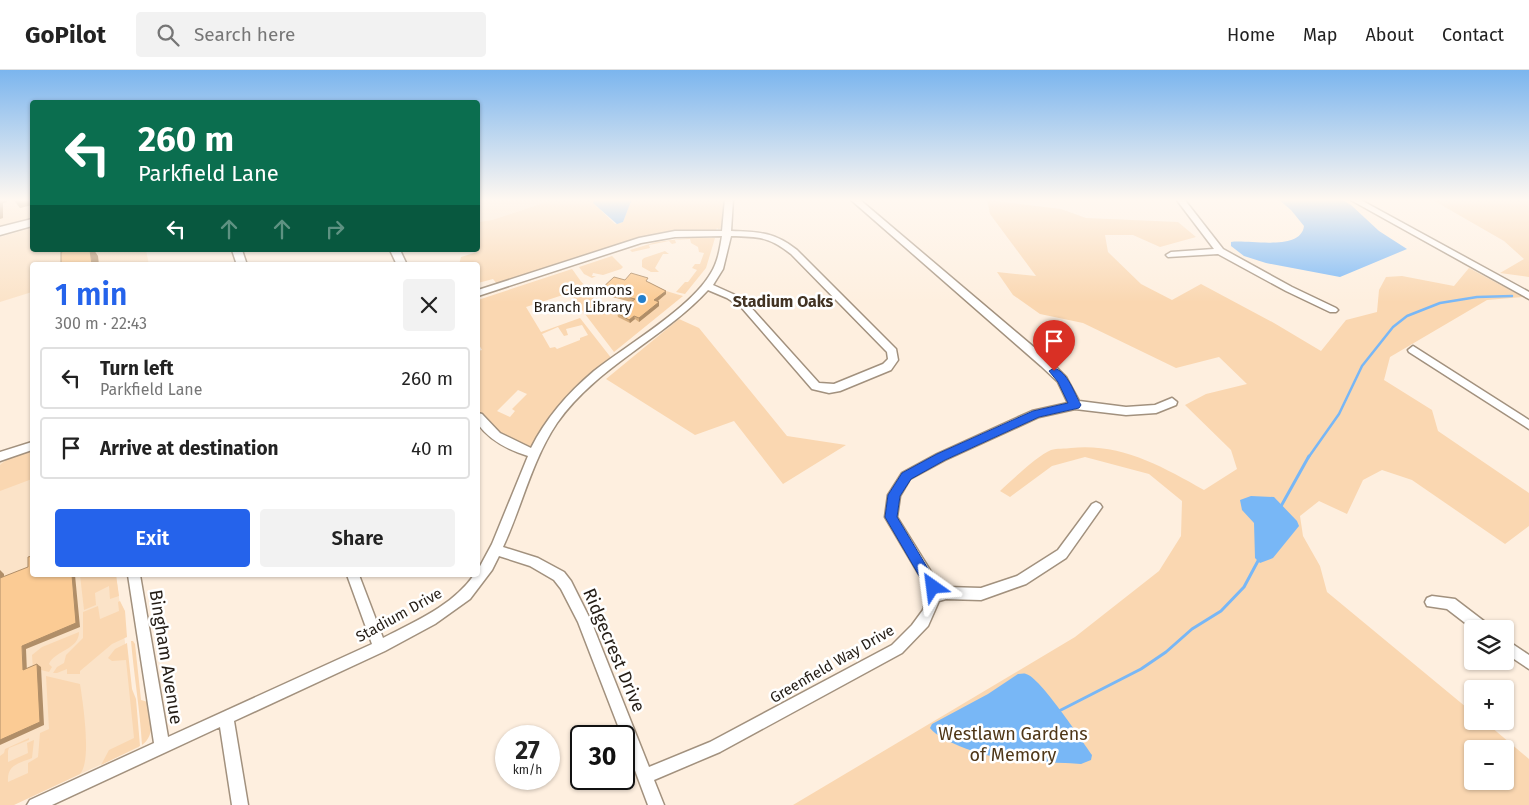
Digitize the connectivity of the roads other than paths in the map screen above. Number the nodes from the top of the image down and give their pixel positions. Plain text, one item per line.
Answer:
1 (688, 233) edge
2 (726, 233) edge
3 (732, 233) edge
4 (894, 233) edge
5 (1206, 233) edge
6 (1415, 233) edge
7 (1220, 251) junction
8 (1171, 255) dead end
9 (707, 286) junction
10 (480, 292) edge
11 (1529, 296) edge
12 (1333, 310) dead end
13 (1414, 350) dead end
14 (1172, 402) dead end
15 (1075, 405) junction
16 (480, 419) edge
17 (1529, 425) edge
18 (30, 447) edge
19 (535, 454) junction
20 (0, 457) edge
21 (1096, 507) dead end
22 (495, 550) junction
23 (480, 575) edge
24 (134, 577) edge
25 (354, 577) edge
26 (479, 577) edge
27 (935, 598) junction
28 (1432, 602) dead end
29 (1472, 620) edge
30 (380, 646) junction
31 (1514, 651) edge
32 (1529, 662) edge
33 (226, 717) junction
34 (162, 745) junction
35 (646, 776) junction
36 (35, 805) edge
37 (240, 805) edge
38 (656, 805) edge

1 - 10 street
2 - 9 street, Stadium Drive
3 - 9 street
4 - 15 street
5 - 7 street
6 - 11 street
7 - 8 street
7 - 12 street
9 - 19 street, Stadium Drive
13 - 17 street
14 - 15 street
15 - 27 street
16 - 19 street
18 - 20 street
19 - 22 street, Stadium Drive
21 - 27 street
22 - 23 street, Stadium Drive
22 - 35 street, Ridgecrest Drive
24 - 34 street, Bingham Avenue
25 - 30 street
26 - 30 street, Stadium Drive
27 - 35 street, Greenfield Way Drive
28 - 29 street
30 - 33 street, Stadium Drive
31 - 32 street
33 - 34 street, Stadium Drive
33 - 37 street
34 - 36 street, Stadium Drive
35 - 38 street, Ridgecrest Drive

